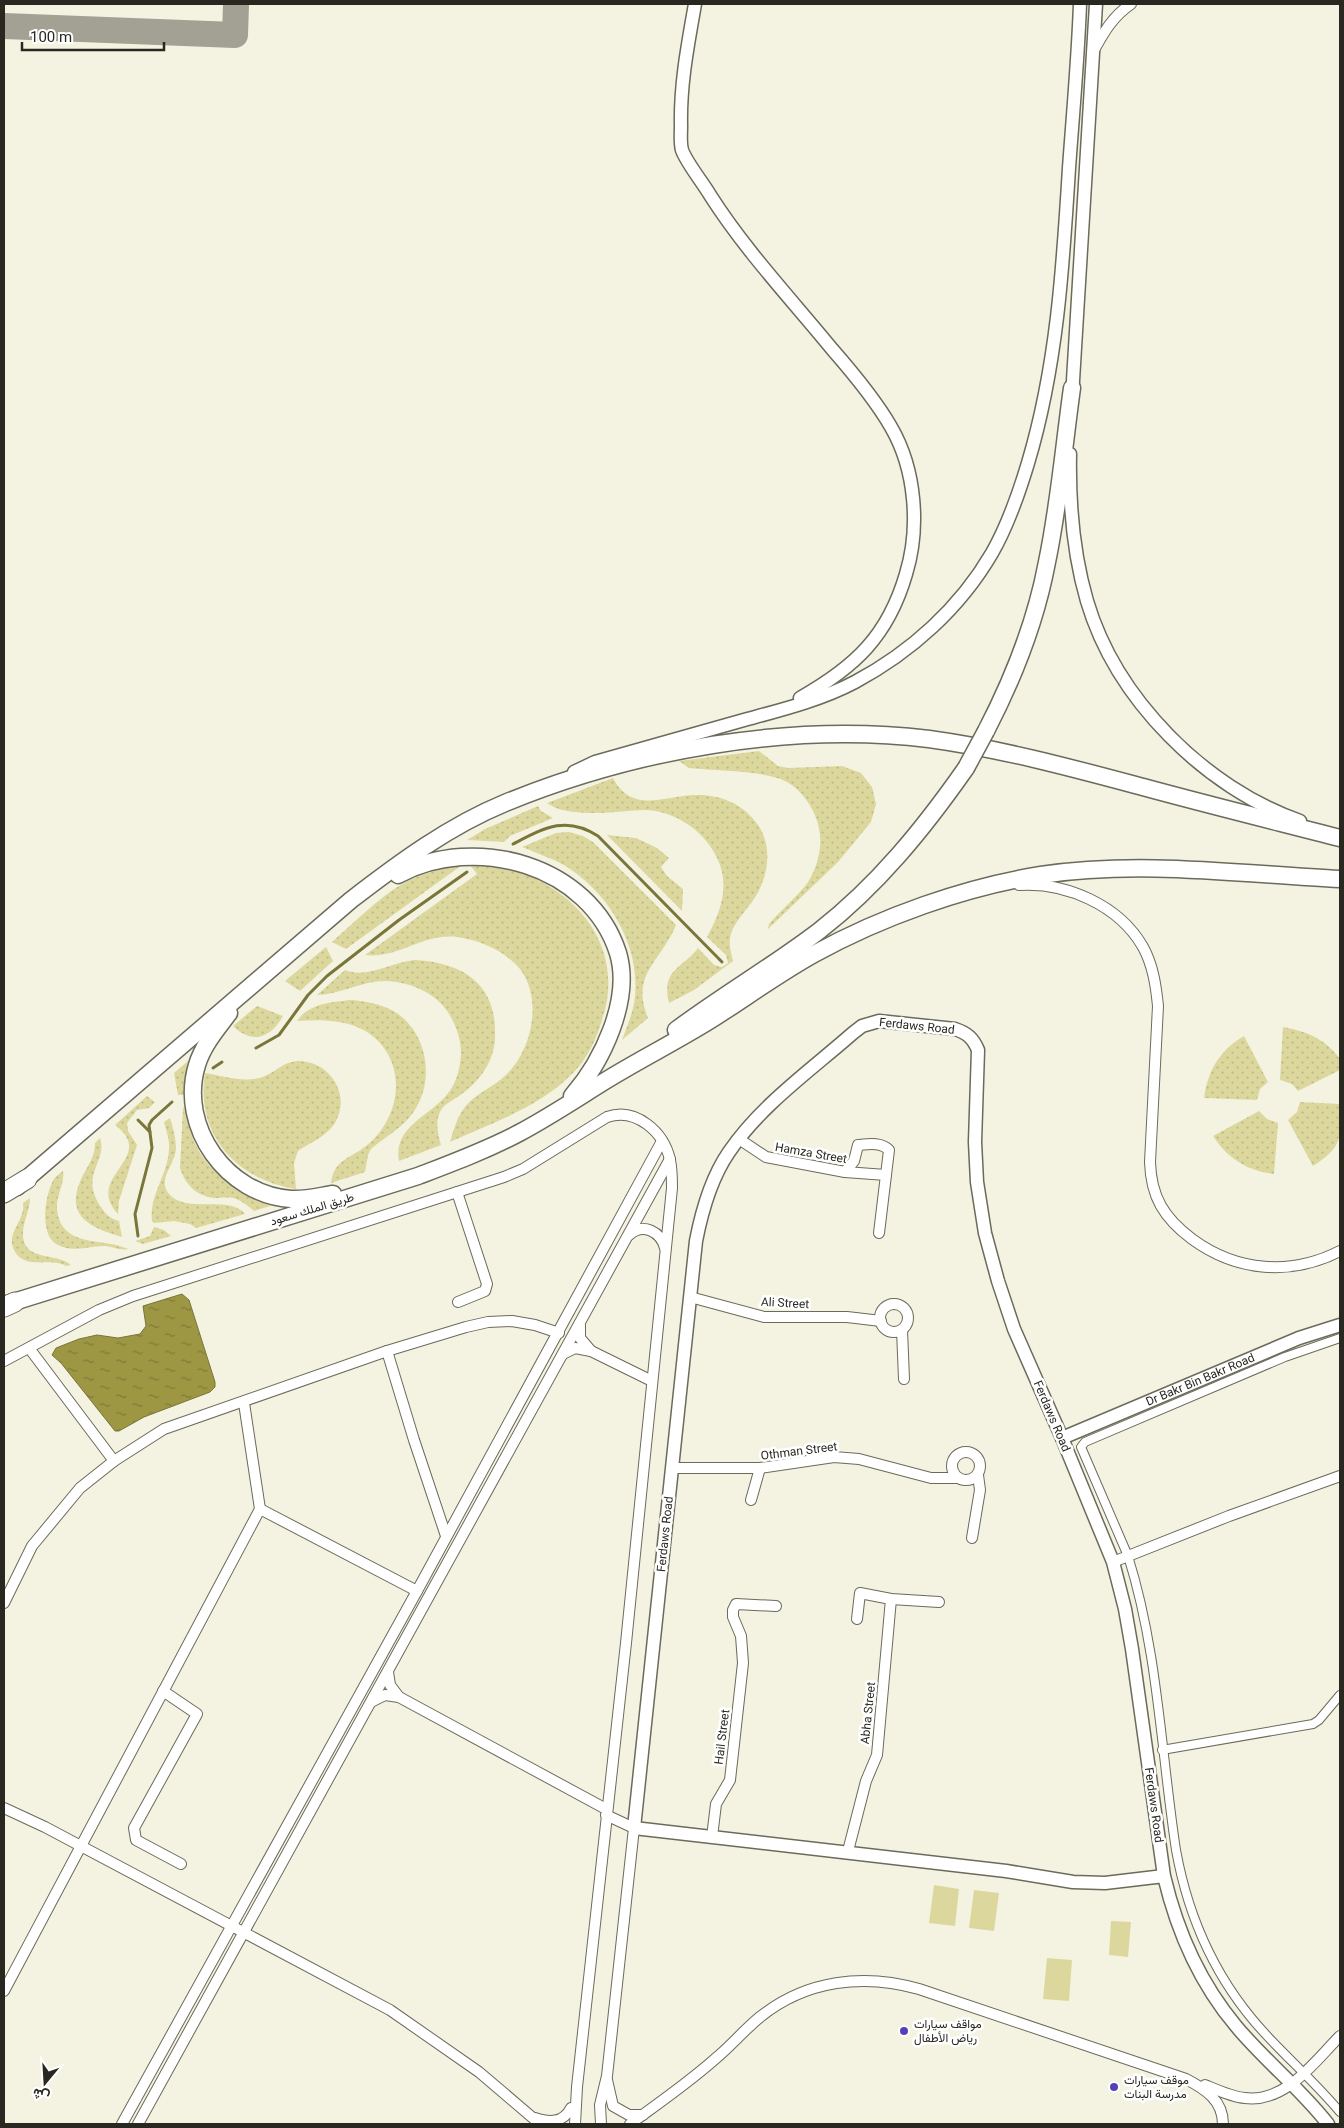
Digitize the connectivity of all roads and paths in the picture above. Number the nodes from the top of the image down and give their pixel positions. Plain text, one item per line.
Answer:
1 (695, 4) edge
2 (1080, 4) edge
3 (1096, 4) edge
4 (1131, 4) edge
5 (1093, 51) junction
6 (1072, 388) junction
7 (776, 711) junction
8 (505, 803) junction
9 (1340, 836) edge
10 (1340, 879) edge
11 (976, 890) junction
12 (351, 900) junction
13 (245, 990) junction
14 (606, 1081) junction
15 (560, 1111) junction
16 (739, 1139) junction
17 (662, 1141) junction
18 (670, 1159) junction
19 (850, 1172) junction
20 (886, 1175) junction
21 (27, 1179) junction
22 (377, 1188) junction
23 (457, 1192) junction
24 (4, 1193) edge
25 (4, 1197) edge
26 (879, 1233) dead end
27 (628, 1235) junction
28 (665, 1249) junction
29 (1340, 1251) edge
30 (690, 1297) junction
31 (458, 1302) dead end
32 (8, 1305) edge
33 (880, 1321) junction
34 (581, 1322) junction
35 (1340, 1325) edge
36 (902, 1330) junction
37 (559, 1333) junction
38 (1340, 1338) edge
39 (29, 1348) junction
40 (386, 1351) junction
41 (590, 1351) junction
42 (563, 1354) junction
43 (4, 1361) edge
44 (904, 1379) dead end
45 (652, 1381) junction
46 (244, 1403) junction
47 (500, 1438) junction
48 (1062, 1438) junction
49 (513, 1446) junction
50 (114, 1461) junction
51 (672, 1468) junction
52 (760, 1468) junction
53 (978, 1475) junction
54 (1340, 1476) edge
55 (957, 1478) junction
56 (751, 1500) dead end
57 (260, 1509) junction
58 (446, 1536) junction
59 (972, 1538) dead end
60 (1128, 1556) junction
61 (1113, 1562) junction
62 (417, 1591) junction
63 (891, 1598) junction
64 (939, 1602) dead end
65 (4, 1604) edge
66 (776, 1606) dead end
67 (857, 1619) dead end
68 (388, 1671) junction
69 (163, 1692) junction
70 (1340, 1696) edge
71 (399, 1697) junction
72 (372, 1701) junction
73 (1162, 1750) junction
74 (4, 1808) edge
75 (606, 1812) junction
76 (634, 1828) junction
77 (712, 1838) junction
78 (81, 1846) junction
79 (848, 1851) junction
80 (182, 1864) dead end
81 (1164, 1876) junction
82 (231, 1926) junction
83 (244, 1933) junction
84 (4, 1991) edge
85 (1340, 2036) edge
86 (1304, 2072) junction
87 (607, 2076) junction
88 (1186, 2079) junction
89 (1293, 2083) junction
90 (577, 2088) junction
91 (572, 2108) junction
92 (1340, 2112) edge
93 (644, 2117) edge
94 (536, 2122) edge
95 (122, 2124) edge
96 (138, 2124) edge
97 (566, 2124) edge
98 (575, 2124) edge
99 (601, 2124) edge
100 (630, 2124) edge
101 (1224, 2124) edge
102 (1328, 2124) edge

1 - 7 street
2 - 7 street
3 - 5 street
4 - 5 street
5 - 6 street
6 - 9 street
6 - 14 main road, bridge
7 - 8 street
8 - 9 main road
8 - 12 main road
10 - 11 main road
11 - 14 main road
11 - 29 street
12 - 13 main road
12 - 15 main road
13 - 21 main road
13 - 22 main road
14 - 15 main road, طريق الملك سعود
15 - 22 main road, طريق الملك سعود
16 - 19 street, Hamza Street
16 - 30 street, Ferdaws Road
16 - 48 street, Ferdaws Road
17 - 18 street
17 - 23 street
17 - 37 street
18 - 27 street
18 - 28 street
19 - 20 street, Hamza Street
19 - 20 street
20 - 26 street
21 - 24 highway
21 - 25 main road
22 - 32 main road, طريق الملك سعود
23 - 31 street
23 - 39 street
27 - 28 street
27 - 34 street
28 - 45 street
30 - 33 street, Ali Street
30 - 51 street, Ferdaws Road
33 - 36 street
33 - 36 street
34 - 41 street
34 - 42 street
35 - 48 street, Dr Bakr Bin Bakr Road
36 - 44 street
37 - 40 street
37 - 47 street
38 - 60 street
39 - 43 street
39 - 50 street
40 - 46 street
40 - 58 street
41 - 42 street
41 - 45 street
42 - 49 street
45 - 75 street
46 - 50 street
46 - 57 street
47 - 49 street
47 - 58 street
48 - 61 street, Ferdaws Road
49 - 68 street
50 - 65 street
51 - 52 street, Othman Street
51 - 76 street, Ferdaws Road
52 - 55 street, Othman Street
52 - 56 street
53 - 55 street
53 - 55 street
53 - 59 street
54 - 60 street
57 - 62 street
57 - 69 street
58 - 62 street
60 - 61 street
60 - 73 street
61 - 81 street, Ferdaws Road
62 - 82 street
63 - 64 street
63 - 67 street
63 - 79 street, Abha Street
66 - 77 street, Hail Street
68 - 71 street
68 - 72 street
69 - 78 street
69 - 80 street
70 - 73 street
71 - 72 street
71 - 75 street
72 - 83 street
73 - 86 street
74 - 78 street
75 - 76 street
75 - 90 street
76 - 77 street
76 - 87 street
77 - 79 street
78 - 82 street
78 - 84 street
79 - 81 street
81 - 89 street, Ferdaws Road
82 - 83 street
82 - 95 street
83 - 94 street
83 - 96 street
85 - 86 street
86 - 89 street
86 - 92 street
87 - 93 street
87 - 99 street
88 - 89 street
88 - 93 street
88 - 101 street
89 - 102 street, Ferdaws Road
90 - 91 street
90 - 98 street
91 - 94 street
91 - 97 street
93 - 100 street

